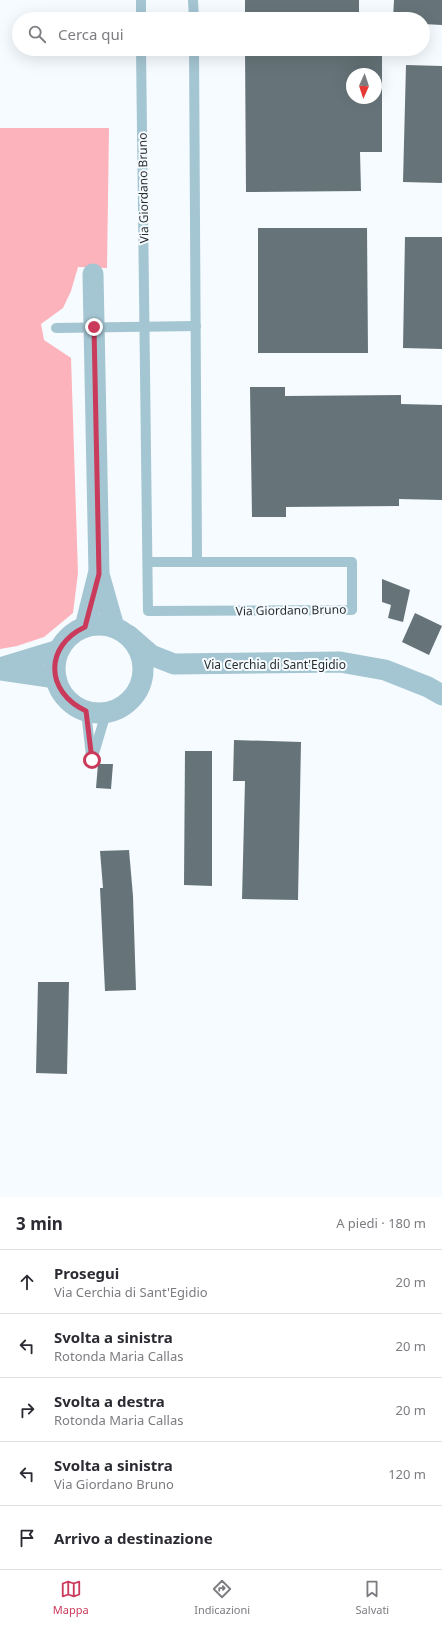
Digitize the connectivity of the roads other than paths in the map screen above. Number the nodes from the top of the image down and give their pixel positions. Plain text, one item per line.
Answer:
1 (141, 0) edge
2 (194, 0) edge
3 (141, 12) edge
4 (194, 12) edge
5 (141, 56) edge
6 (194, 56) edge
7 (93, 274) dead end
8 (144, 326) junction
9 (196, 326) junction
10 (94, 327) junction
11 (56, 328) dead end
12 (148, 562) junction
13 (197, 562) junction
14 (99, 574) junction
15 (85, 627) junction
16 (121, 631) junction
17 (59, 650) junction
18 (174, 664) junction
19 (0, 669) edge
20 (56, 678) junction
21 (140, 686) junction
22 (442, 695) edge

1 - 3 lane
2 - 4 lane
5 - 8 lane, Via Giordano Bruno
6 - 9 lane
7 - 10 street
8 - 9 lane
8 - 10 lane
8 - 12 lane, Via Giordano Bruno
9 - 13 lane
10 - 11 lane
10 - 14 street
12 - 13 lane, Via Giordano Bruno
12 - 13 lane, Via Giordano Bruno
14 - 15 street
14 - 16 street
15 - 16 street
15 - 17 street
16 - 18 street, Via Cerchia di Sant'Egidio
16 - 21 street
17 - 19 street
17 - 20 street
18 - 21 street
18 - 22 street, Via Cerchia di Sant'Egidio
19 - 20 street
20 - 21 street

